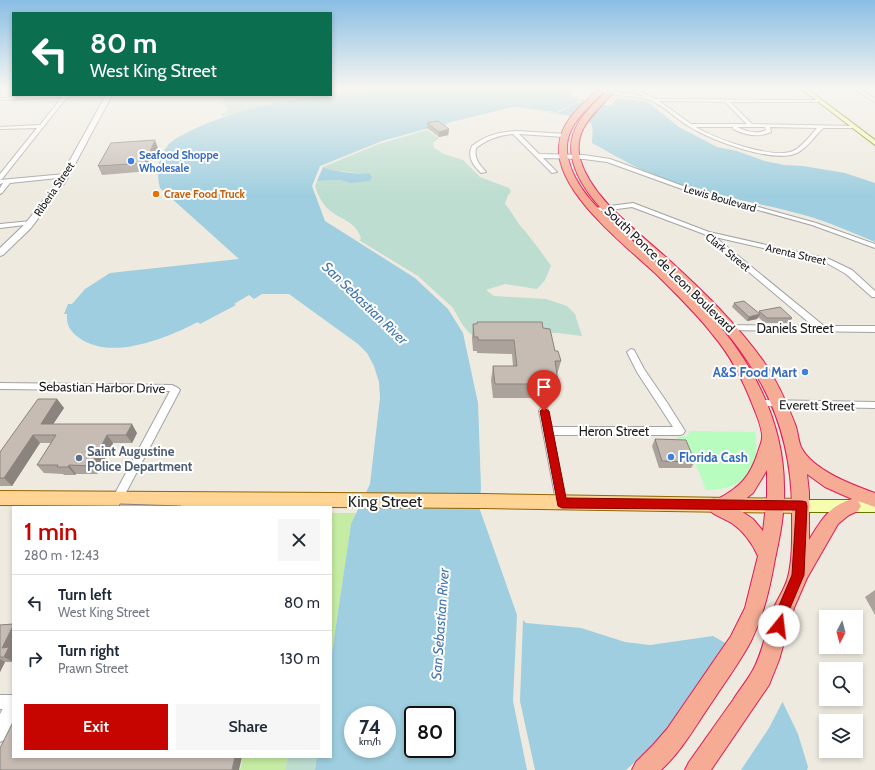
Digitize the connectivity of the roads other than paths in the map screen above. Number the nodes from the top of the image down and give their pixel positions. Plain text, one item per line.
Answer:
1 (93, 124) edge
2 (570, 124) edge
3 (581, 124) edge
4 (851, 124) edge
5 (690, 125) joint
6 (42, 126) joint
7 (733, 126) junction
8 (751, 126) joint
9 (767, 126) junction
10 (821, 127) junction
11 (855, 127) junction
12 (0, 128) edge
13 (515, 133) junction
14 (564, 135) junction
15 (875, 143) edge
16 (538, 156) junction
17 (570, 157) junction
18 (483, 172) dead end
19 (554, 172) dead end
20 (65, 176) junction
21 (0, 178) edge
22 (8, 181) junction
23 (0, 182) edge
24 (0, 192) edge
25 (602, 209) junction
26 (31, 223) junction
27 (0, 226) edge
28 (706, 233) junction
29 (875, 246) edge
30 (0, 253) edge
31 (875, 295) edge
32 (733, 328) junction
33 (821, 328) junction
34 (716, 329) junction
35 (875, 329) edge
36 (631, 352) dead end
37 (0, 386) edge
38 (760, 403) junction
39 (780, 405) junction
40 (875, 405) edge
41 (544, 411) dead end
42 (549, 431) junction
43 (770, 436) junction
44 (795, 452) junction
45 (0, 498) edge
46 (875, 500) edge
47 (115, 503) edge
48 (562, 503) junction
49 (775, 504) junction
50 (718, 505) junction
51 (802, 506) junction
52 (852, 506) junction
53 (875, 506) edge
54 (767, 556) junction
55 (798, 575) junction
56 (0, 702) edge
57 (12, 702) edge
58 (12, 709) edge
59 (0, 733) edge
60 (644, 770) edge
61 (697, 770) edge

1 - 20 street, Riberia Street
2 - 14 highway, South Ponce de Leon Boulevard
3 - 17 highway, South Ponce de Leon Boulevard
4 - 11 main road
5 - 7 street
5 - 10 street
6 - 12 street
6 - 21 street
7 - 8 street
7 - 9 street
8 - 9 street
9 - 10 street
10 - 11 street
11 - 15 main road
13 - 14 street
13 - 16 street
13 - 18 street
14 - 17 highway, South Ponce de Leon Boulevard
16 - 17 street, Lewis Boulevard
16 - 19 street
17 - 25 highway, South Ponce de Leon Boulevard
17 - 29 street, Lewis Boulevard
20 - 22 street
20 - 26 street, Riberia Street
22 - 23 street
22 - 24 street
25 - 28 street, Clark Street
25 - 32 highway, South Ponce de Leon Boulevard
25 - 34 highway, South Ponce de Leon Boulevard
26 - 27 street
26 - 30 street, Riberia Street
28 - 31 street, Arenta Street
28 - 33 street, Clark Street
32 - 33 street, Daniels Street
32 - 34 street, Daniels Street
32 - 39 highway, South Ponce de Leon Boulevard
33 - 35 street, Daniels Street
34 - 38 highway, South Ponce de Leon Boulevard
36 - 42 street, Heron Street
37 - 47 street, Sebastian Harbor Drive
38 - 39 street, Everett Street
38 - 43 highway, South Ponce de Leon Boulevard
39 - 40 street, Everett Street
39 - 44 highway, South Ponce de Leon Boulevard
41 - 42 street
42 - 48 street
43 - 49 highway, South Ponce de Leon Boulevard
43 - 50 highway
44 - 46 highway
44 - 51 highway, South Ponce de Leon Boulevard
45 - 47 main road, King Street
47 - 48 main road, King Street
48 - 50 main road, King Street
49 - 50 main road, King Street
49 - 51 main road, King Street
49 - 54 highway, South Ponce de Leon Boulevard
50 - 54 highway
51 - 52 main road
51 - 55 highway, South Ponce de Leon Boulevard
52 - 53 main road
52 - 55 highway
54 - 60 highway, South Ponce de Leon Boulevard
55 - 61 highway
56 - 57 street
58 - 59 street

